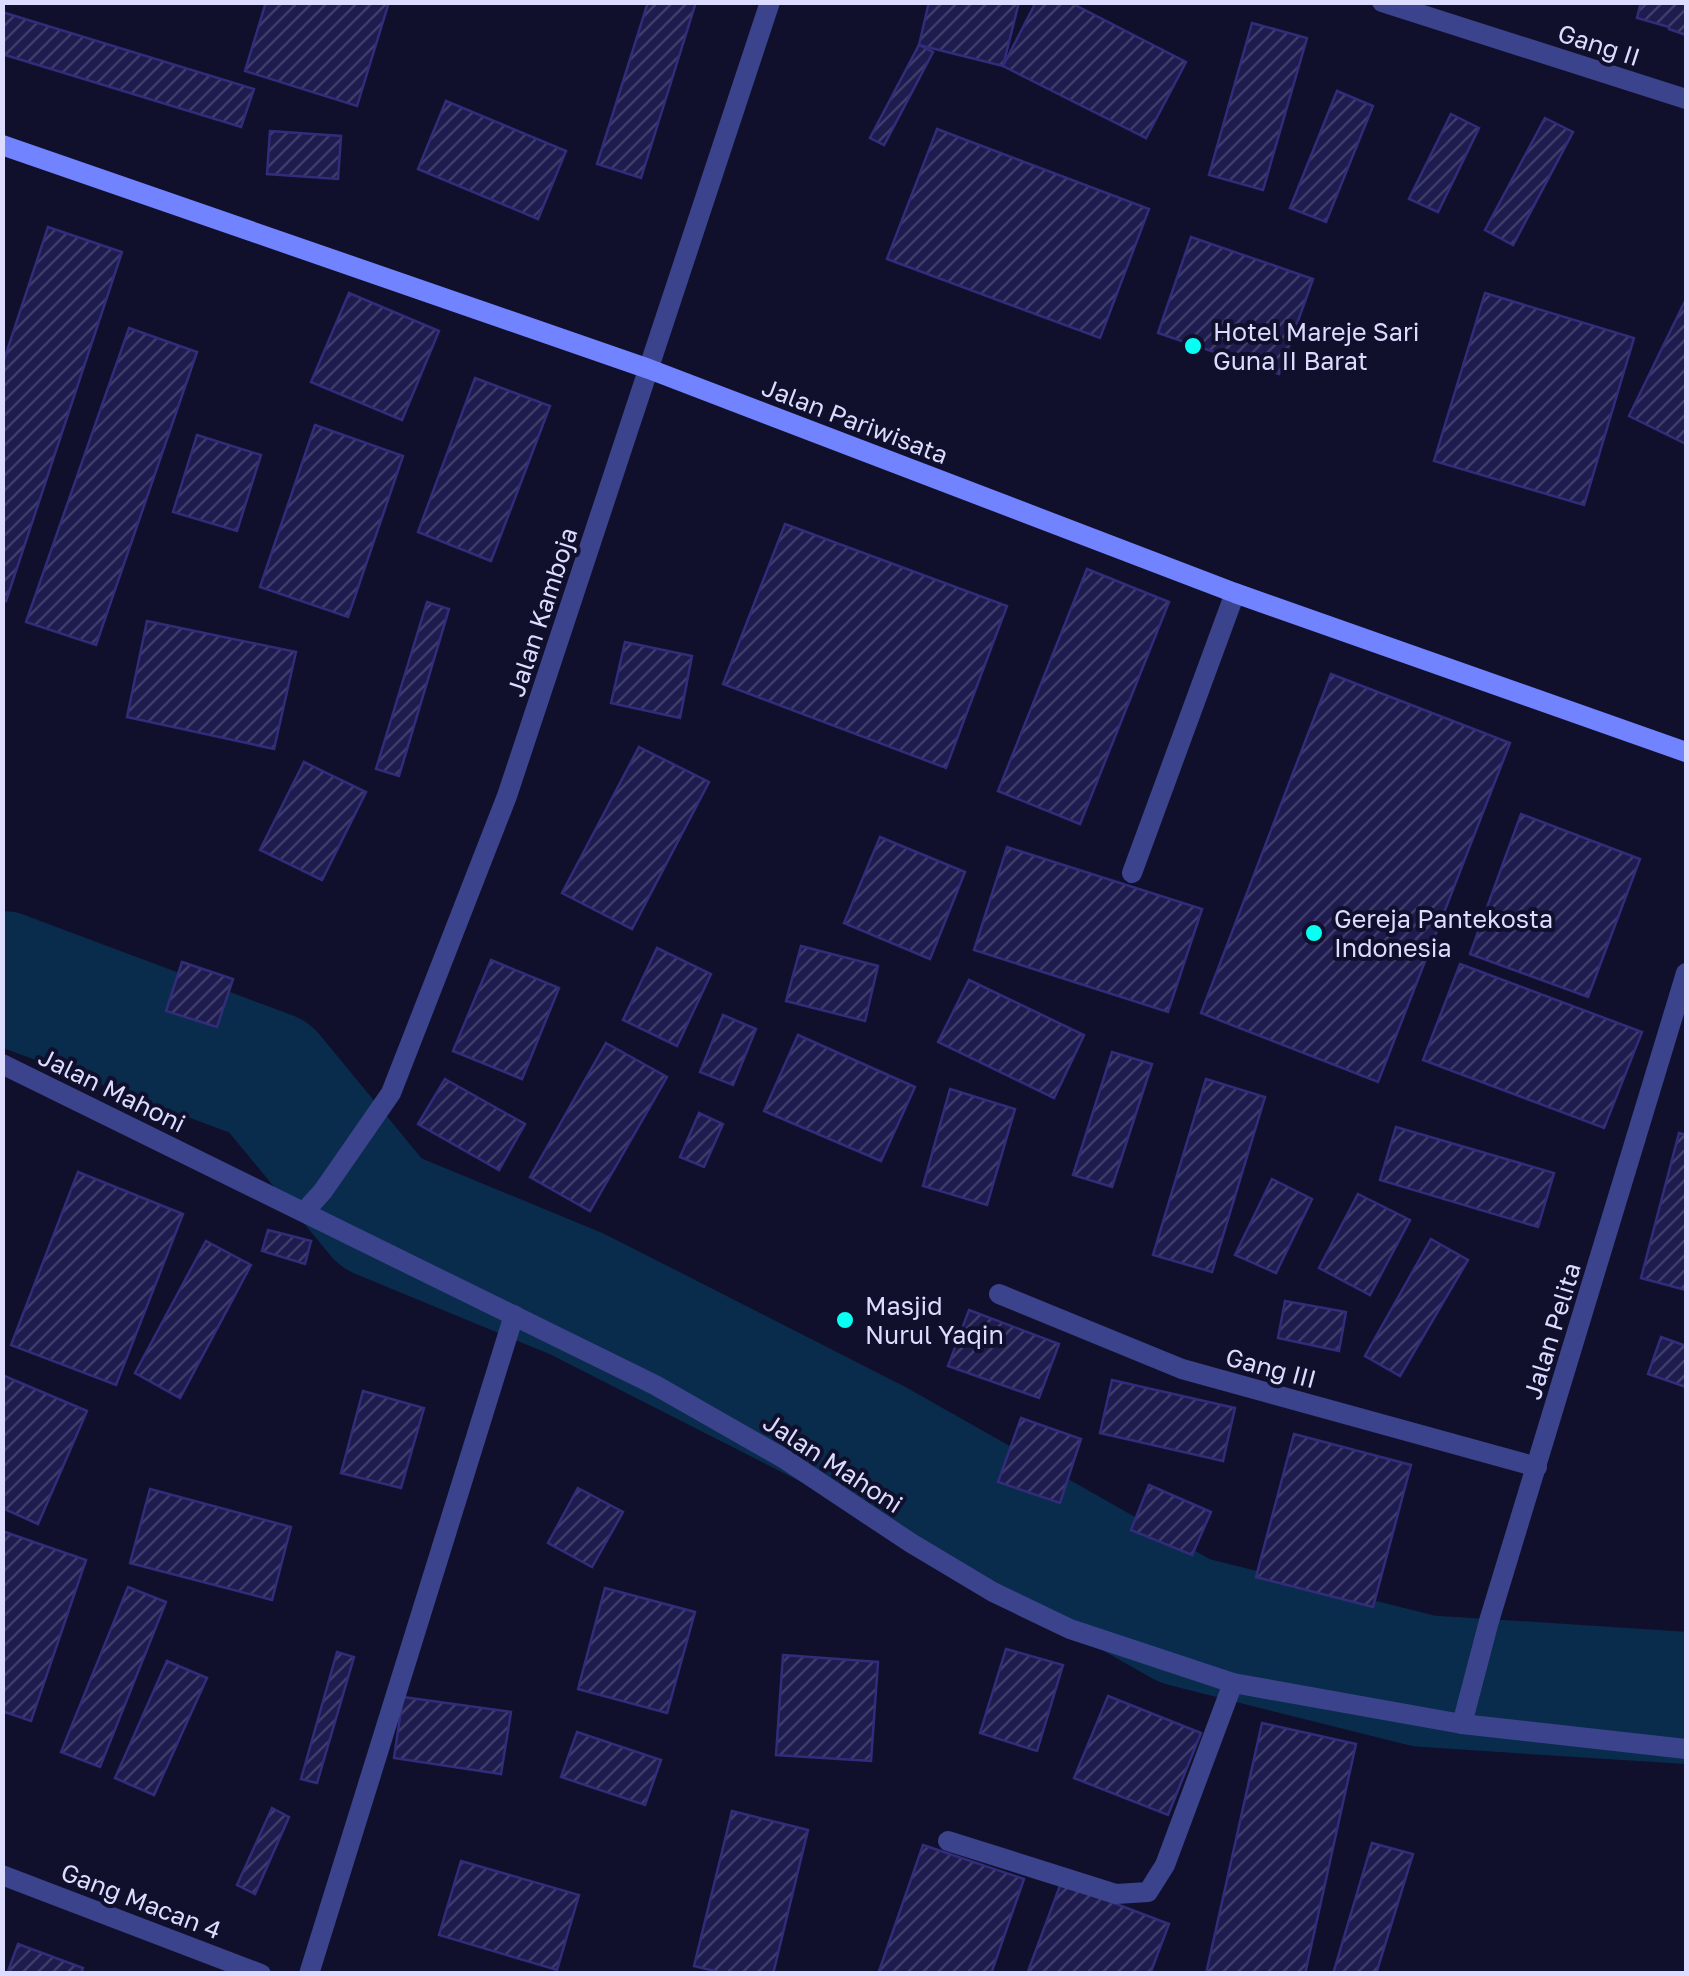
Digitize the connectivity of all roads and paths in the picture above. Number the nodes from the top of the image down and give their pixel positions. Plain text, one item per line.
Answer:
1 (770, 2) edge
2 (1382, 2) edge
3 (1686, 99) edge
4 (2, 145) edge
5 (649, 369) junction
6 (1235, 593) junction
7 (1686, 752) edge
8 (1132, 873) dead end
9 (1686, 973) edge
10 (2, 1064) edge
11 (305, 1212) junction
12 (999, 1294) dead end
13 (514, 1315) junction
14 (1537, 1467) junction
15 (1233, 1683) junction
16 (1462, 1724) junction
17 (1686, 1749) edge
18 (948, 1841) dead end
19 (2, 1874) edge
20 (261, 1974) edge
21 (309, 1974) edge

1 - 5 street, Jalan Kamboja
2 - 3 street, Gang II
4 - 5 street, Jalan Pariwisata
5 - 6 street, Jalan Pariwisata
5 - 11 street, Jalan Kamboja
6 - 7 street, Jalan Pariwisata
6 - 8 street
9 - 14 street, Jalan Pelita
10 - 11 street, Jalan Mahoni
11 - 13 street, Jalan Mahoni
12 - 14 street, Gang III
13 - 15 street, Jalan Mahoni
13 - 21 street
14 - 16 street, Jalan Pelita
15 - 16 street, Jalan Mahoni
15 - 18 street
16 - 17 street, Jalan Mahoni
19 - 20 street, Gang Macan 4

